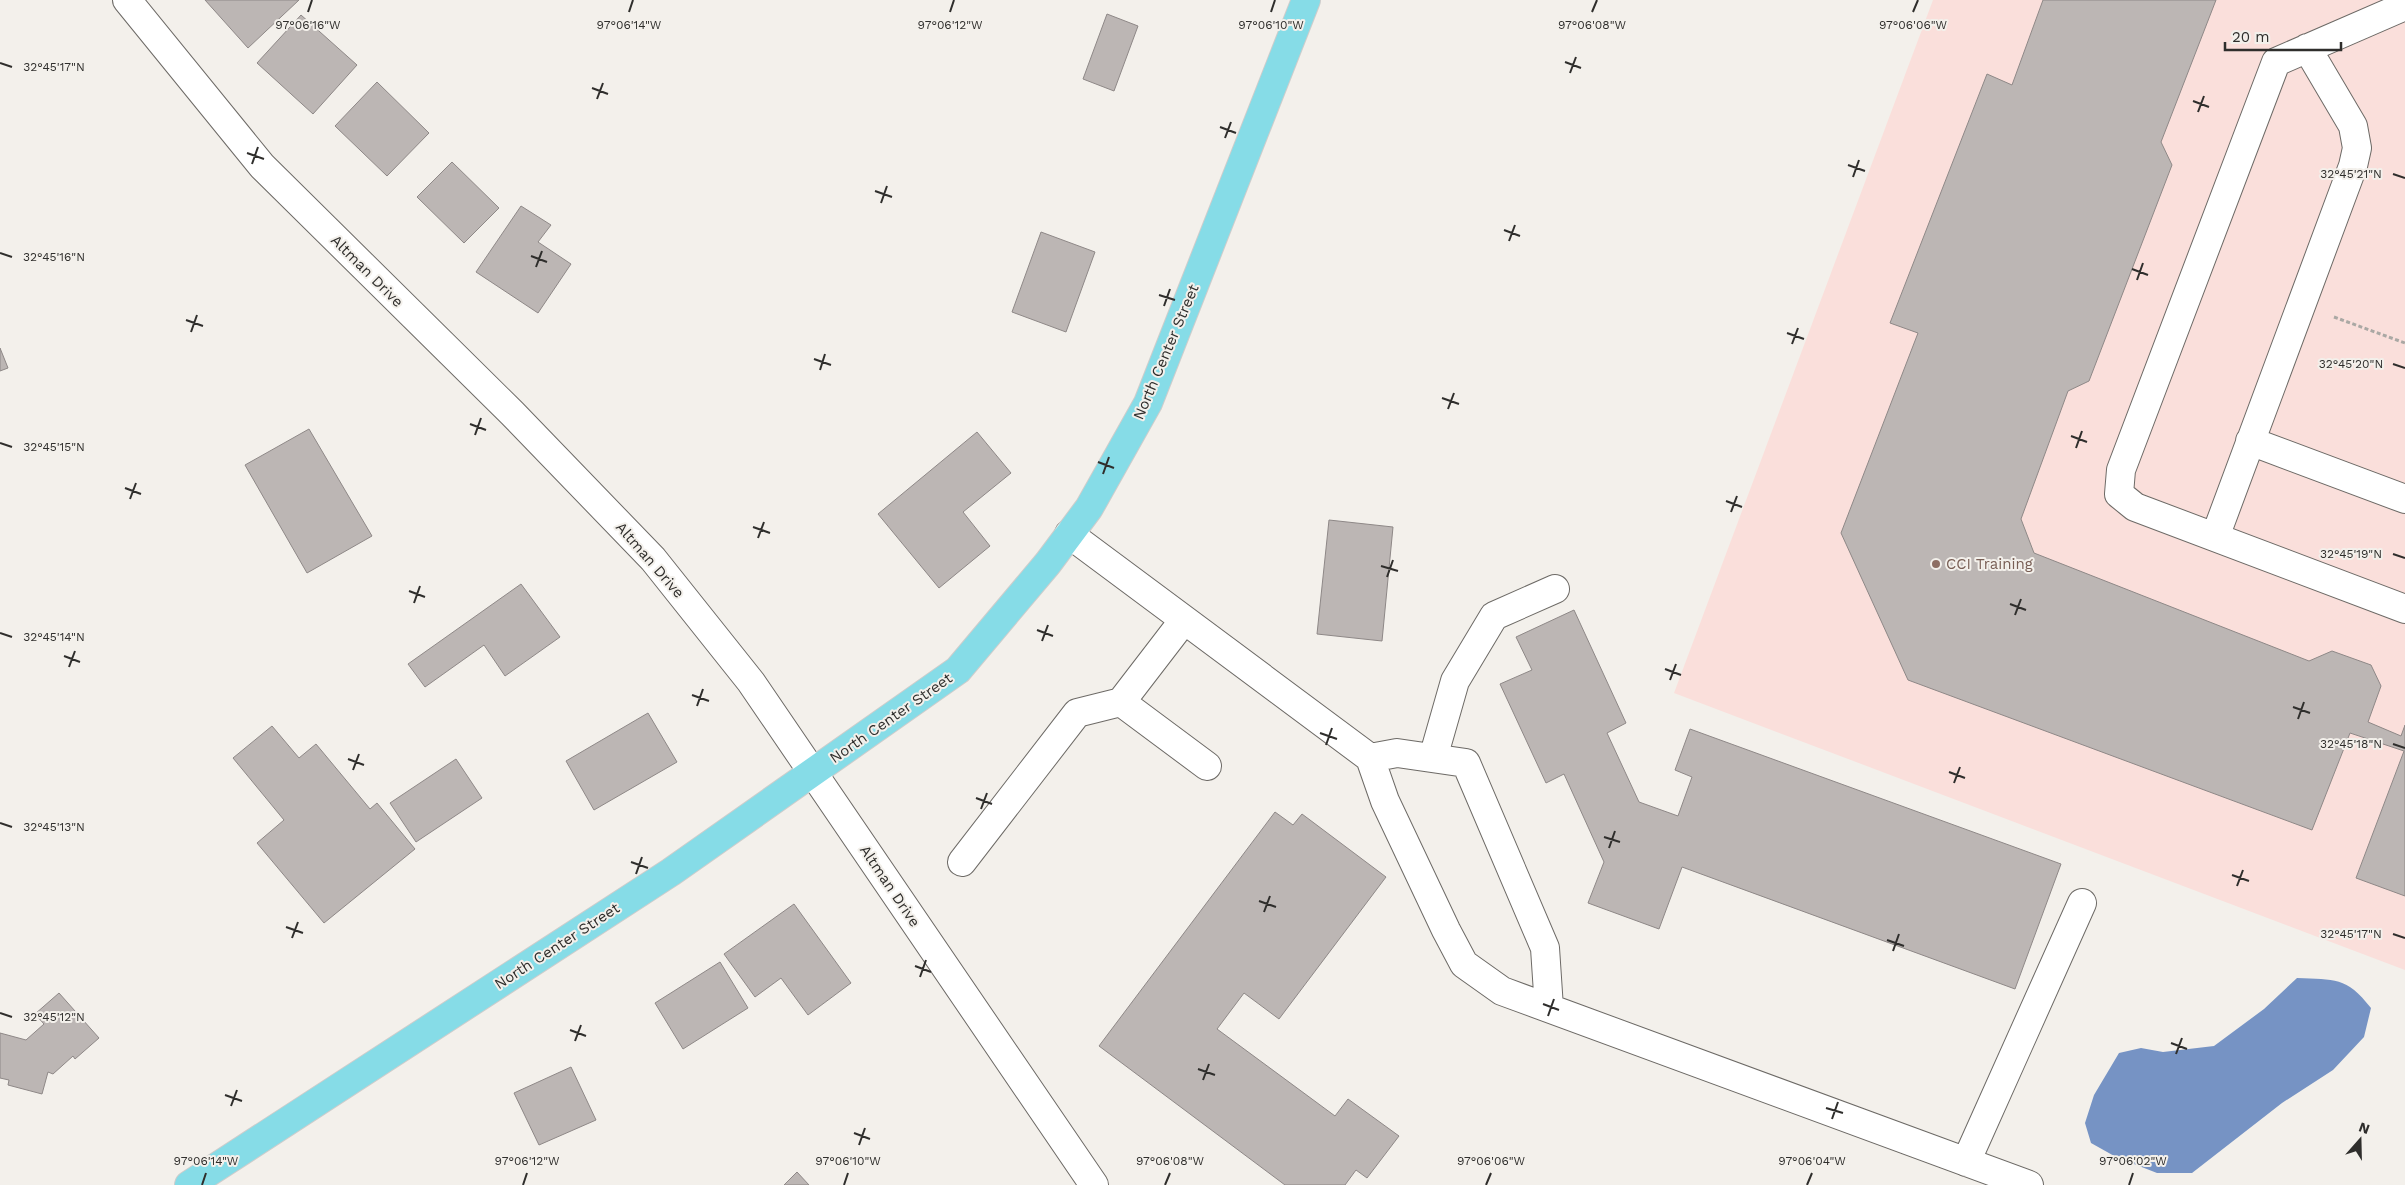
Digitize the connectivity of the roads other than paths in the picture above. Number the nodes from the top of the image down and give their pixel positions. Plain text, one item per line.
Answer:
1 (127, 0) edge
2 (1306, 0) edge
3 (2405, 6) edge
4 (2307, 48) junction
5 (2250, 441) junction
6 (2405, 499) edge
7 (1069, 534) junction
8 (2215, 537) junction
9 (1555, 589) dead end
10 (2405, 610) edge
11 (1184, 620) junction
12 (1121, 702) junction
13 (1370, 758) junction
14 (1433, 758) junction
15 (1207, 766) dead end
16 (812, 773) junction
17 (962, 862) dead end
18 (2082, 903) dead end
19 (1549, 1008) junction
20 (1966, 1162) junction
21 (2018, 1183) edge
22 (189, 1185) edge
23 (1094, 1185) edge

1 - 16 street, Altman Drive
2 - 7 main road, North Center Street
3 - 4 street
4 - 5 street
4 - 8 street
5 - 6 street
5 - 8 street
7 - 11 street
7 - 16 main road, North Center Street
8 - 10 street
9 - 14 street
11 - 12 street
11 - 13 street
12 - 15 street
12 - 17 street
13 - 14 street
13 - 19 street
14 - 19 street
16 - 22 main road, North Center Street
16 - 23 street, Altman Drive
18 - 20 street
19 - 20 street
20 - 21 street

